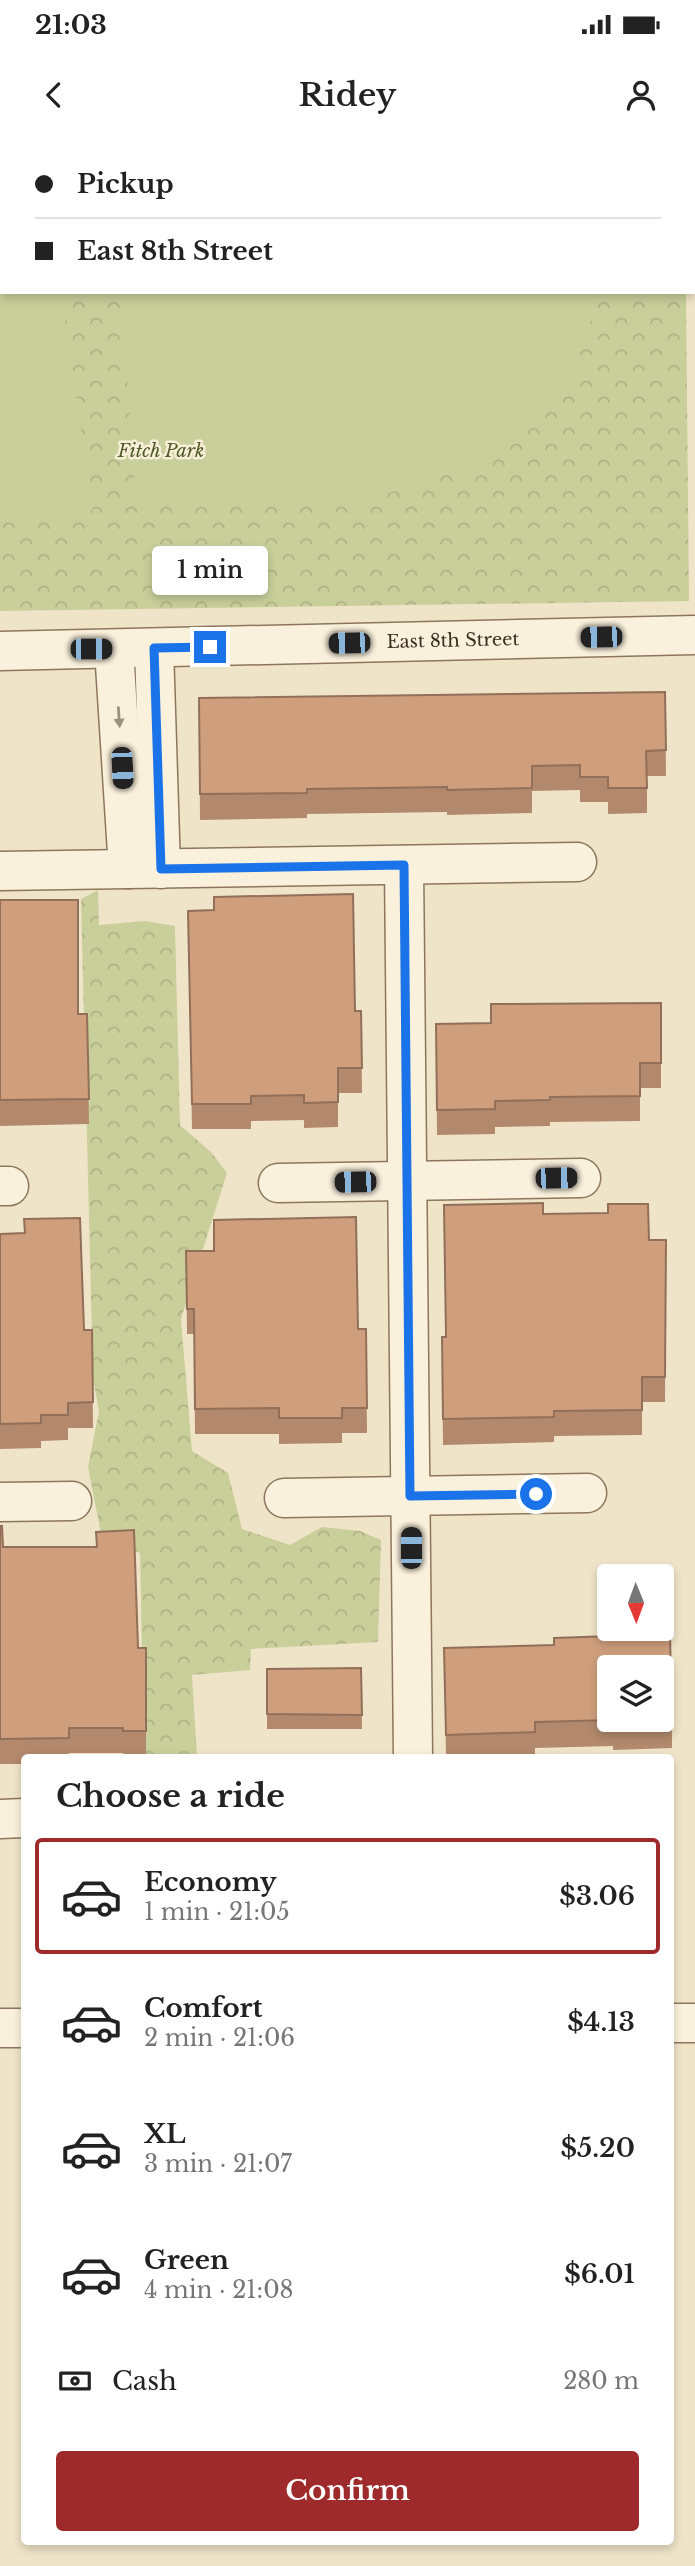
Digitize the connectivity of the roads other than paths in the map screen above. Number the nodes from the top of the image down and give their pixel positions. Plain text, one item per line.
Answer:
1 (695, 635) edge
2 (154, 648) junction
3 (114, 649) junction
4 (0, 650) edge
5 (577, 862) dead end
6 (404, 865) junction
7 (144, 869) junction
8 (0, 871) edge
9 (582, 1178) dead end
10 (407, 1181) junction
11 (278, 1183) dead end
12 (587, 1493) dead end
13 (410, 1496) junction
14 (284, 1498) dead end
15 (72, 1501) dead end
16 (0, 1502) edge
17 (413, 1754) edge
18 (21, 1818) edge
19 (0, 1819) edge
20 (674, 2023) edge
21 (695, 2023) edge
22 (0, 2028) edge
23 (21, 2028) edge

1 - 2 street, East 8th Street
2 - 3 street, East 8th Street
2 - 7 street
3 - 4 street, East 8th Street
3 -> 7 street
5 - 6 street
6 - 7 street
6 - 10 street
7 - 8 street
9 - 10 street
10 - 11 street
10 - 13 street
12 - 13 street
13 - 14 street
13 - 17 street
15 - 16 street
18 - 19 street
20 - 21 street
22 - 23 street

